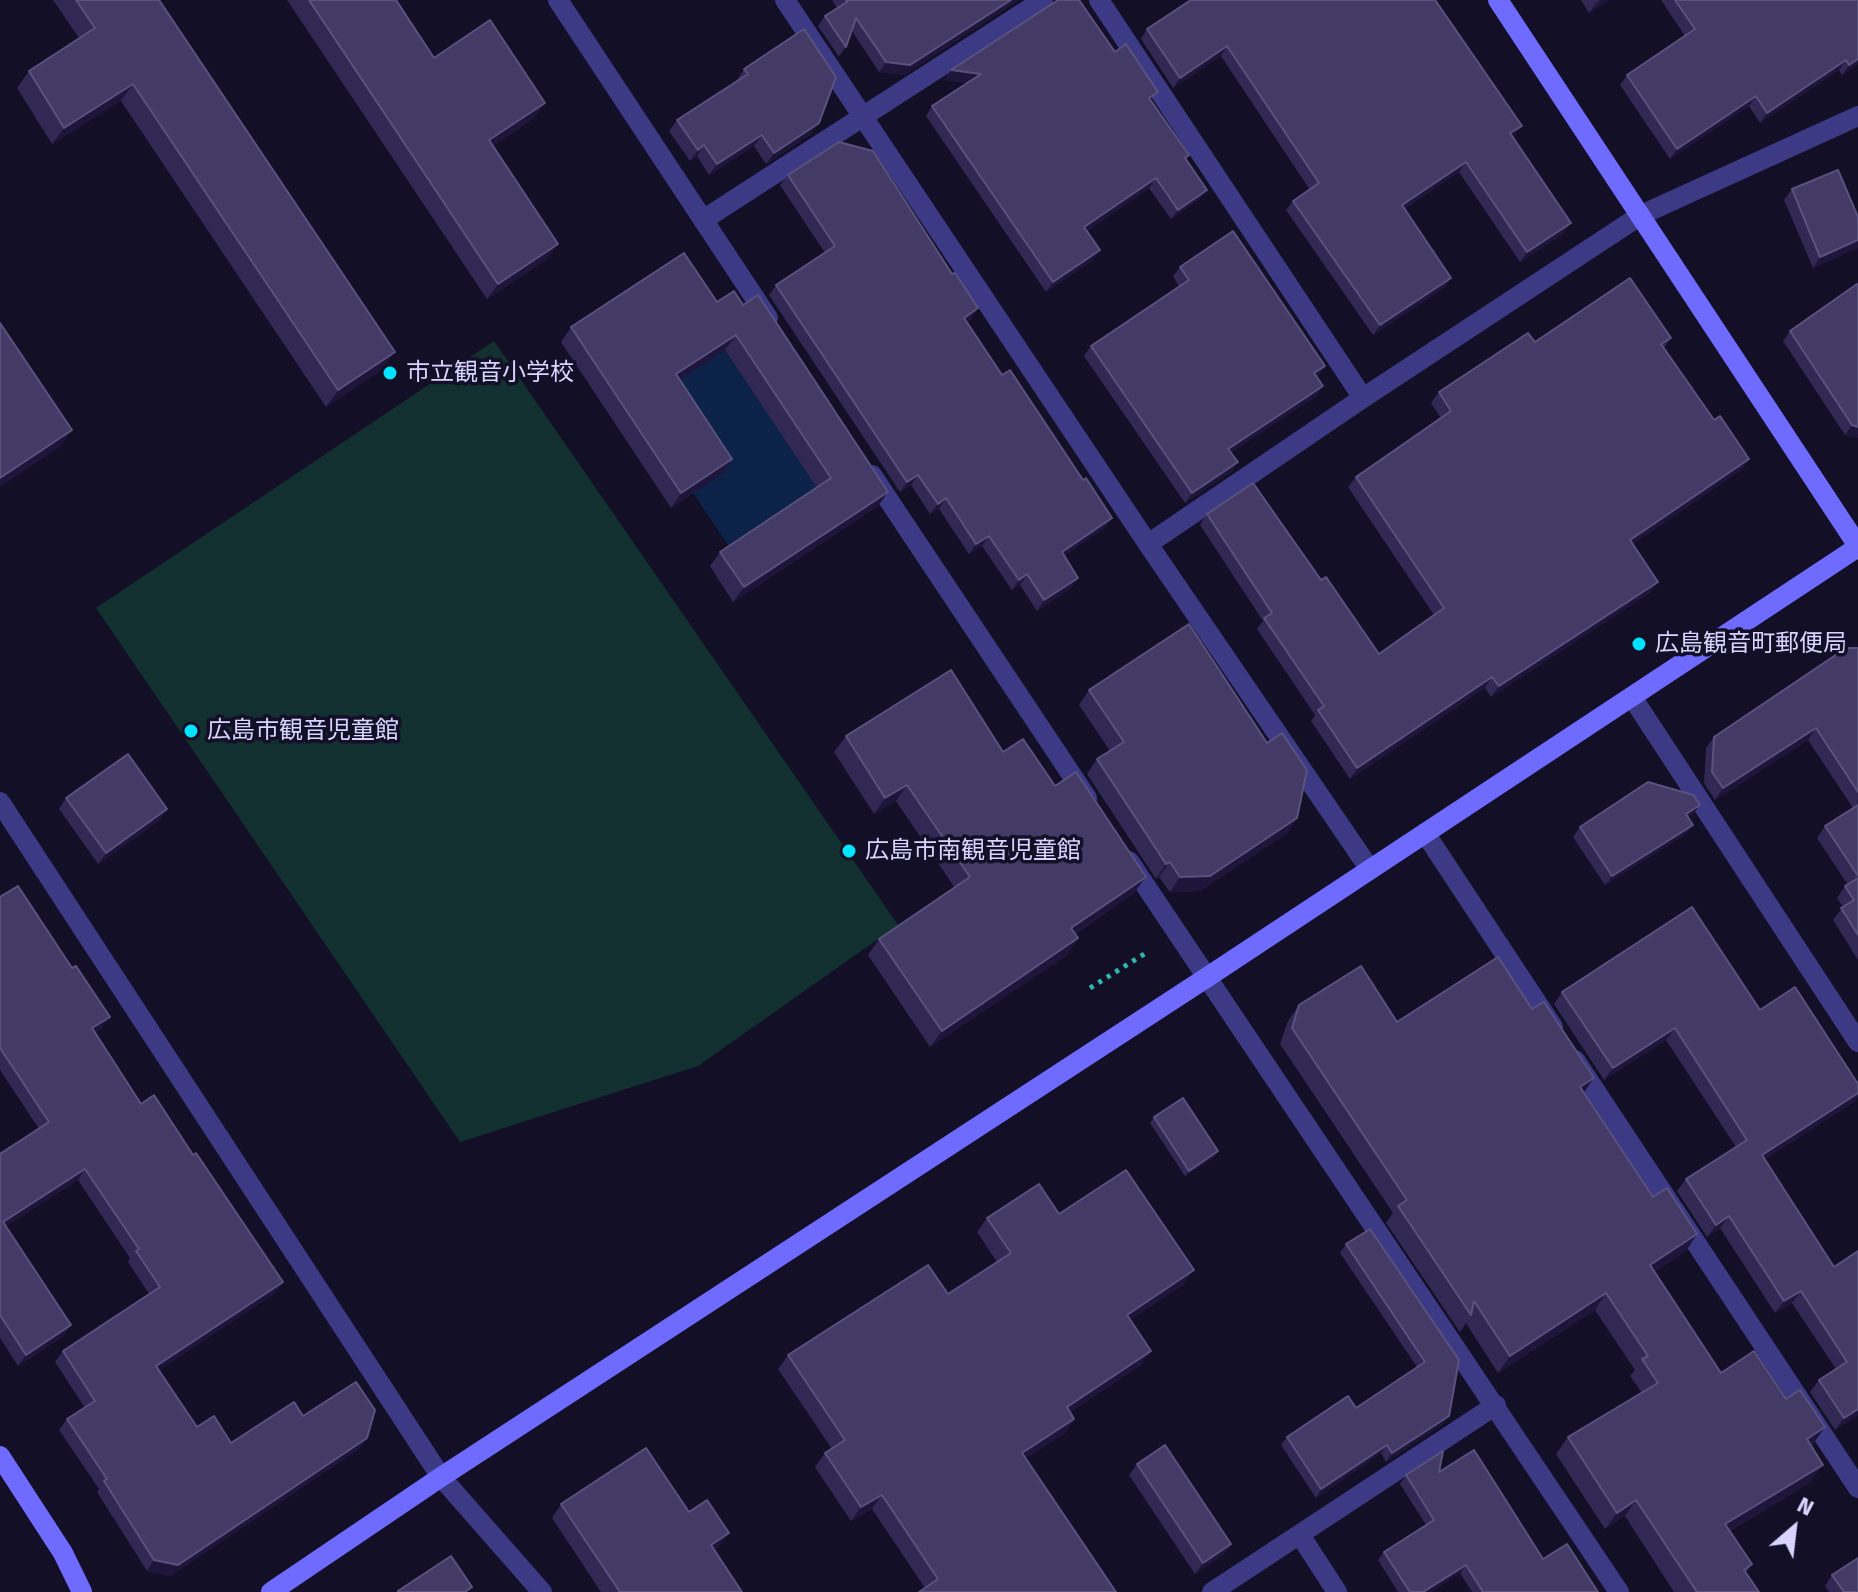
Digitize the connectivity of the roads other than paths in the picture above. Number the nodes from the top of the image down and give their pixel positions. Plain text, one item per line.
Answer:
1 (558, 0) edge
2 (785, 0) edge
3 (1099, 0) edge
4 (1498, 0) edge
5 (1035, 2) edge
6 (1858, 116) edge
7 (863, 117) junction
8 (1641, 215) junction
9 (703, 220) junction
10 (782, 339) edge
11 (1363, 398) junction
12 (861, 458) edge
13 (1148, 544) junction
14 (1858, 547) edge
15 (1632, 697) junction
16 (0, 802) edge
17 (1098, 815) edge
18 (1425, 833) junction
19 (1116, 841) edge
20 (1369, 868) junction
21 (1206, 978) junction
22 (1858, 1042) edge
23 (1496, 1405) junction
24 (0, 1456) edge
25 (441, 1477) junction
26 (1858, 1488) edge
27 (1300, 1535) junction
28 (82, 1592) edge
29 (271, 1592) edge
30 (542, 1592) edge
31 (1212, 1592) edge
32 (1337, 1592) edge
33 (1619, 1592) edge

1 - 9 street
2 - 7 street
3 - 11 street
4 - 8 street
5 - 7 street
6 - 8 street
7 - 9 street
7 - 13 street
8 - 11 street
8 - 14 street
9 - 10 street
11 - 13 street
12 - 17 street
13 - 20 street
14 - 15 street
15 - 18 street
15 - 22 street
16 - 25 street
18 - 20 street
18 - 26 street
19 - 21 street
20 - 21 street
21 - 23 street
21 - 25 street
23 - 27 street
23 - 33 street
24 - 28 street
25 - 29 street
25 - 30 street
27 - 31 street
27 - 32 street

